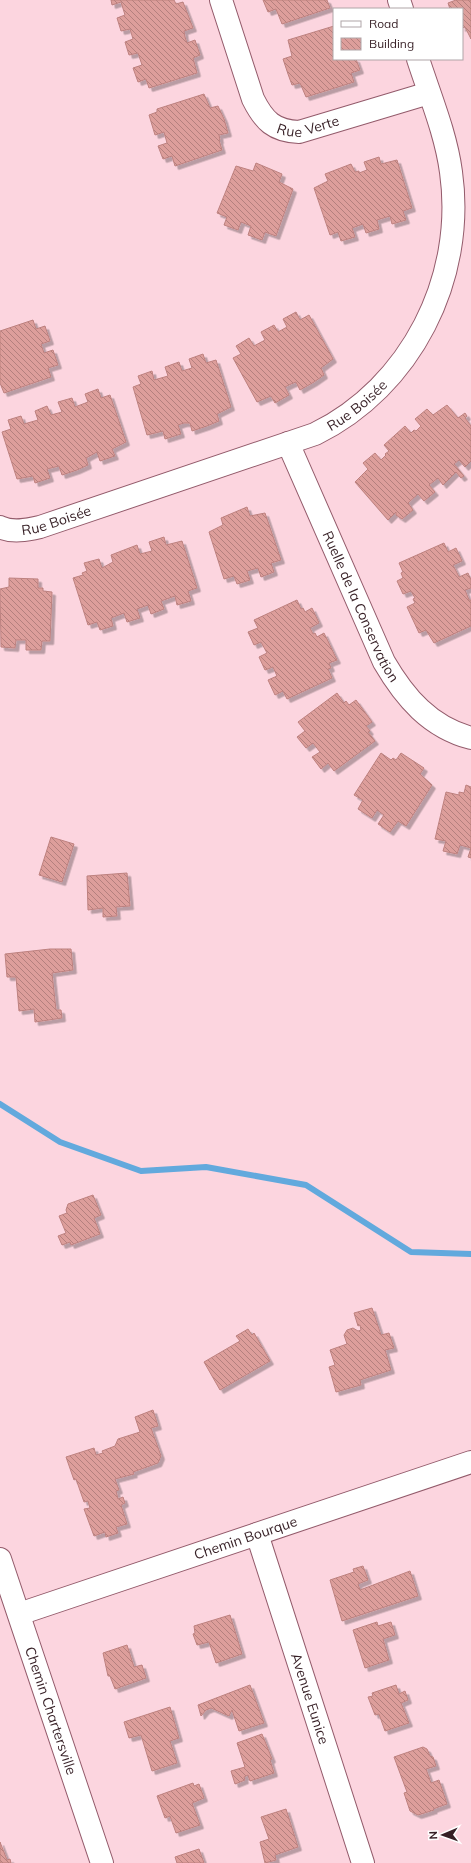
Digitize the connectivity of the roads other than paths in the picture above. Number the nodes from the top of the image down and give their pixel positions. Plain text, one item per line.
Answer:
1 (221, 0) edge
2 (418, 60) edge
3 (429, 93) junction
4 (288, 443) junction
5 (0, 527) edge
6 (471, 738) edge
7 (471, 1462) edge
8 (257, 1534) junction
9 (0, 1559) edge
10 (20, 1614) junction
11 (102, 1863) edge
12 (363, 1863) edge

1 - 3 street, Rue Verte
2 - 3 street, Rue Boisée
3 - 4 street, Rue Boisée
4 - 5 street, Rue Boisée
4 - 6 street, Ruelle de la Conservation
7 - 8 street, Chemin Bourque
8 - 10 street, Chemin Bourque
8 - 12 street, Avenue Eunice
9 - 10 street, Chemin Chartersville
10 - 11 street, Chemin Chartersville

